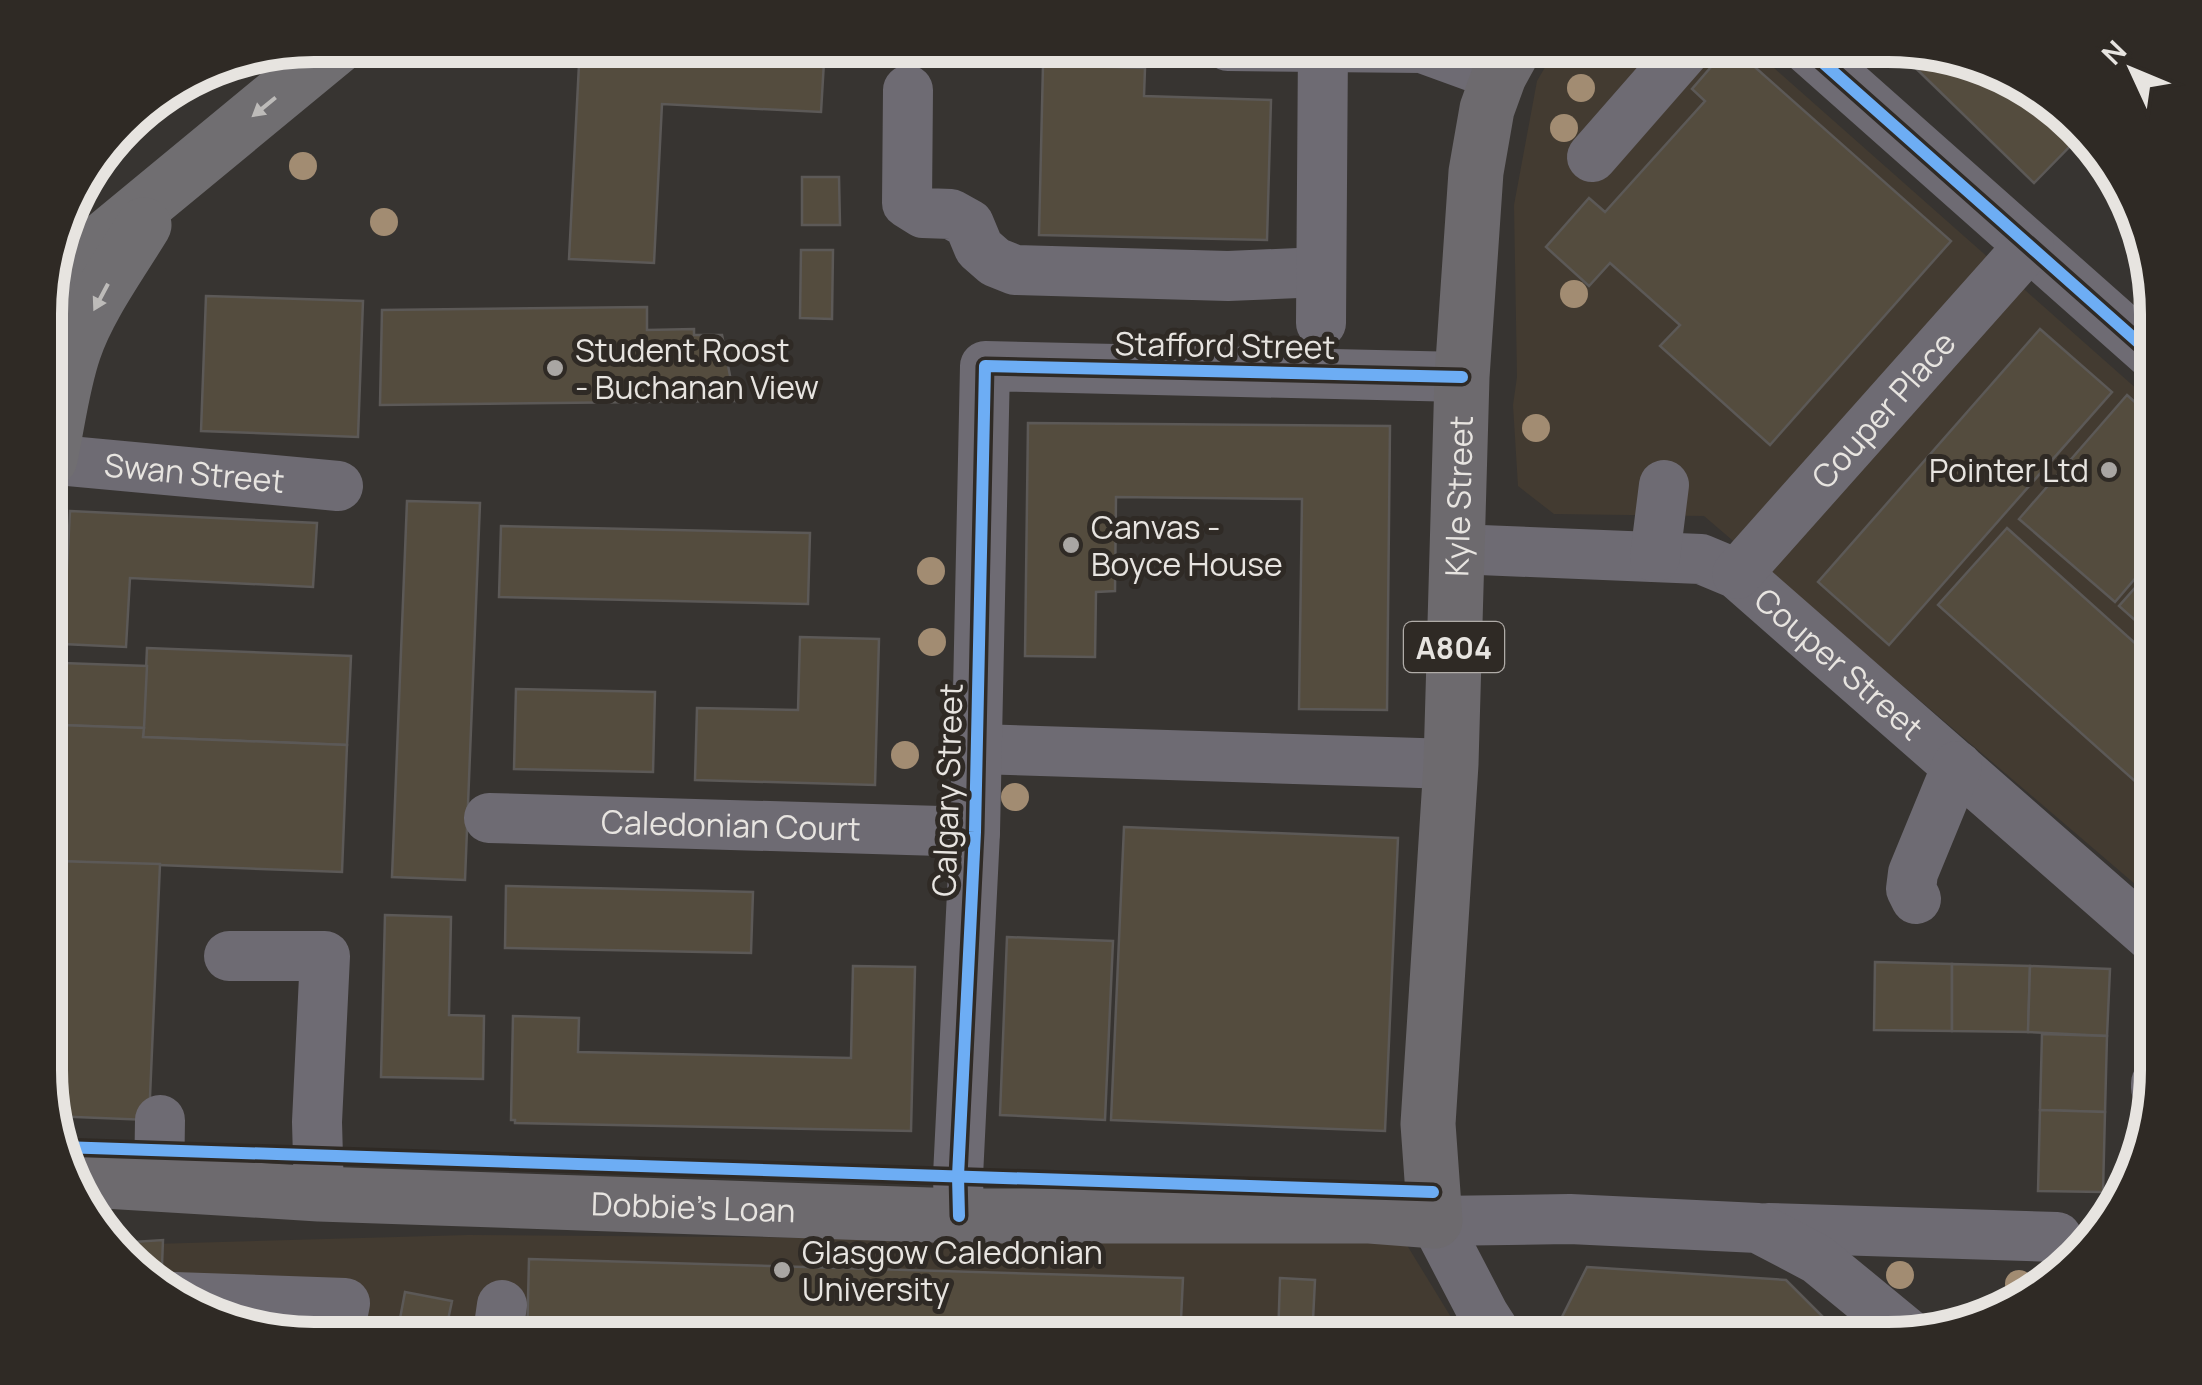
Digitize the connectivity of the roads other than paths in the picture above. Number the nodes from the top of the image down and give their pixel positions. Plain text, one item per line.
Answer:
1 (1323, 62) edge
2 (1506, 62) edge
3 (1675, 62) edge
4 (1821, 62) edge
5 (317, 63) edge
6 (908, 90) dead end
7 (1592, 157) dead end
8 (169, 184) junction
9 (2029, 246) junction
10 (67, 269) edge
11 (1321, 272) junction
12 (1321, 323) dead end
13 (2139, 335) edge
14 (986, 366) joint
15 (1462, 378) junction
16 (62, 391) edge
17 (62, 466) edge
18 (1664, 485) dead end
19 (338, 486) dead end
20 (1456, 549) junction
21 (1655, 557) junction
22 (1737, 574) junction
23 (977, 749) junction
24 (1451, 764) junction
25 (1957, 766) junction
26 (489, 818) dead end
27 (975, 832) junction
28 (1916, 899) dead end
29 (2139, 926) edge
30 (229, 956) dead end
31 (160, 1120) dead end
32 (88, 1180) edge
33 (159, 1186) junction
34 (319, 1194) junction
35 (959, 1216) junction
36 (1435, 1221) junction
37 (1758, 1228) junction
38 (2056, 1237) dead end
39 (209, 1299) edge
40 (341, 1322) edge
41 (1489, 1322) edge
42 (1893, 1322) edge

1 - 11 street
2 - 15 main road, Kyle Street / A804
3 - 7 street
4 - 9 street
5 -> 8 highway
6 - 11 street
8 - 10 highway
8 -> 16 highway
9 - 13 street
9 - 22 street, Couper Place
11 - 12 street
14 - 15 street, Stafford Street
14 - 23 street, Calgary Street
15 - 20 main road, Kyle Street / A804
17 - 19 street, Swan Street
18 - 21 street
20 - 21 street, Couper Street
20 - 24 main road, Kyle Street / A804
21 - 22 street, Couper Street
22 - 25 street, Couper Street
23 - 24 street
23 - 27 street, Calgary Street
24 - 36 main road, Kyle Street / A804
25 - 28 street
25 - 29 street, Couper Street
26 - 27 street, Caledonian Court
27 - 35 street, Calgary Street
30 - 34 street
31 - 33 street
32 - 33 main road, Dobbie's Loan
33 - 34 main road, Dobbie's Loan
34 - 35 main road, Dobbie's Loan
35 - 36 main road, Dobbie's Loan
36 - 37 street
36 - 41 street
37 - 38 street
37 - 42 street
39 - 40 street

